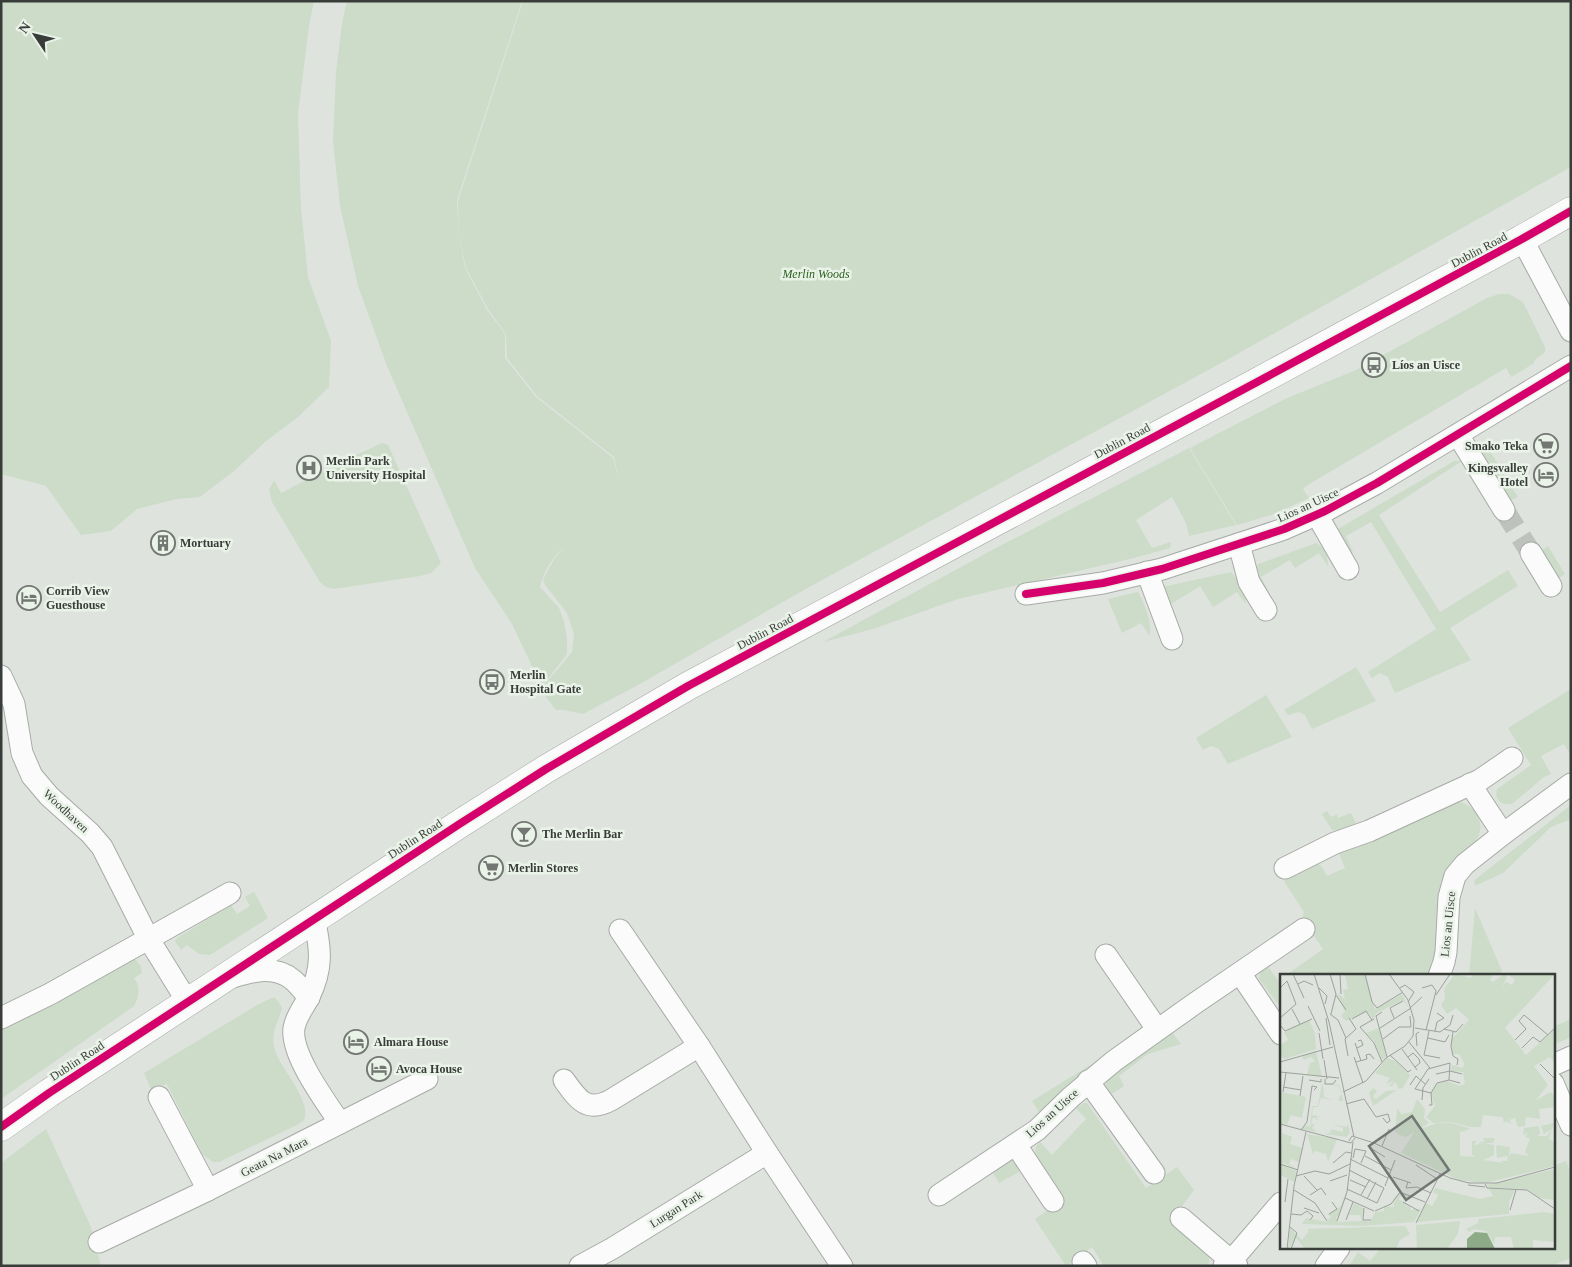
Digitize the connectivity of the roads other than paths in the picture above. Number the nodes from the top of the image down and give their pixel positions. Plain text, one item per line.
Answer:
1 (1571, 211) edge
2 (1522, 239) junction
3 (1571, 331) edge
4 (1571, 366) edge
5 (1458, 435) junction
6 (1504, 510) tunnel mouth
7 (1317, 515) junction
8 (1239, 544) junction
9 (1531, 553) tunnel mouth
10 (1348, 569) dead end
11 (1147, 572) junction
12 (1551, 586) dead end
13 (1026, 594) dead end
14 (1266, 610) dead end
15 (1172, 639) dead end
16 (1, 676) edge
17 (1512, 758) dead end
18 (1470, 784) junction
19 (1571, 784) edge
20 (1503, 834) junction
21 (1285, 868) dead end
22 (230, 893) dead end
23 (314, 918) junction
24 (1304, 929) dead end
25 (620, 930) dead end
26 (148, 938) junction
27 (1106, 955) dead end
28 (1240, 973) junction
29 (1440, 974) edge
30 (217, 982) junction
31 (309, 998) junction
32 (188, 1001) junction
33 (1, 1018) edge
34 (1157, 1029) junction
35 (1280, 1033) edge
36 (699, 1046) junction
37 (1571, 1057) edge
38 (1554, 1065) edge
39 (427, 1079) dead end
40 (564, 1080) dead end
41 (1088, 1081) junction
42 (1554, 1084) edge
43 (159, 1097) dead end
44 (340, 1124) junction
45 (1571, 1125) edge
46 (1, 1127) edge
47 (1016, 1145) junction
48 (767, 1153) junction
49 (1154, 1173) dead end
50 (208, 1190) junction
51 (939, 1195) dead end
52 (1054, 1201) dead end
53 (1280, 1204) edge
54 (1181, 1218) dead end
55 (99, 1242) dead end
56 (1338, 1250) edge
57 (1230, 1264) edge
58 (583, 1265) edge
59 (842, 1266) edge
60 (1326, 1266) edge

1 - 2 main road, Dublin Road
2 - 3 street
2 - 23 main road, Dublin Road
4 - 5 street, Lios an Uisce
5 - 6 street
5 - 7 street, Lios an Uisce
7 - 8 street, Lios an Uisce
7 - 10 street, Lios an Uisce
8 - 11 street, Lios an Uisce
8 - 14 street
9 - 12 street
11 - 13 street, Lios an Uisce
11 - 15 street
16 - 26 street, Woodhaven
17 - 18 street
18 - 20 street
18 - 21 street
19 - 20 street, Lios an Uisce
20 - 29 street, Lios an Uisce
22 - 26 street
23 - 30 main road, Dublin Road
23 - 31 street
24 - 28 street, Lios an Uisce
25 - 36 street
26 - 32 street, Woodhaven
26 - 33 street
27 - 34 street
28 - 34 street, Lios an Uisce
28 - 35 street
30 - 31 street
30 - 32 main road, Dublin Road
31 - 44 street
32 - 46 main road, Dublin Road
34 - 41 street, Lios an Uisce
36 - 40 street
36 - 48 street
37 - 38 street
39 - 44 street, Geata Na Mara
41 - 47 street, Lios an Uisce
41 - 49 street, Lios an Uisce
42 - 45 street
43 - 50 street
44 - 50 street, Geata Na Mara
47 - 51 street, Lios an Uisce
47 - 52 street, Lios an Uisce
48 - 58 street, Lurgan Park
48 - 59 street
50 - 55 street, Geata Na Mara
53 - 57 street
54 - 57 street
56 - 60 street

